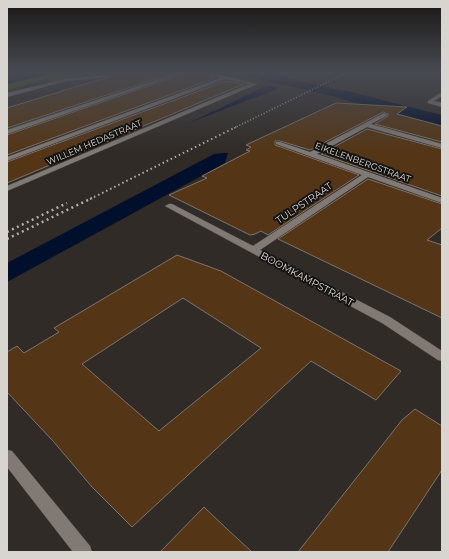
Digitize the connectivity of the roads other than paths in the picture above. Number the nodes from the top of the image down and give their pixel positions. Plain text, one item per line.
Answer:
1 (103, 99) edge
2 (167, 99) edge
3 (219, 99) edge
4 (434, 99) edge
5 (442, 105) edge
6 (384, 115) dead end
7 (367, 125) junction
8 (7, 132) edge
9 (278, 143) dead end
10 (442, 146) edge
11 (312, 154) junction
12 (7, 159) edge
13 (368, 174) junction
14 (7, 189) edge
15 (442, 201) edge
16 (169, 206) dead end
17 (253, 250) junction
18 (442, 357) edge
19 (7, 456) edge
20 (84, 552) edge

1 - 8 street
2 - 12 street
3 - 14 street, WILLEM HEDASTRAAT
4 - 5 street
6 - 7 street
7 - 10 street
7 - 11 street
9 - 11 street, EIKELENBERGSTRAAT
11 - 13 street, EIKELENBERGSTRAAT
13 - 15 street, EIKELENBERGSTRAAT
13 - 17 street, TULPSTRAAT
16 - 17 street, BOOMKAMPSTRAAT
17 - 18 street, BOOMKAMPSTRAAT
19 - 20 street

